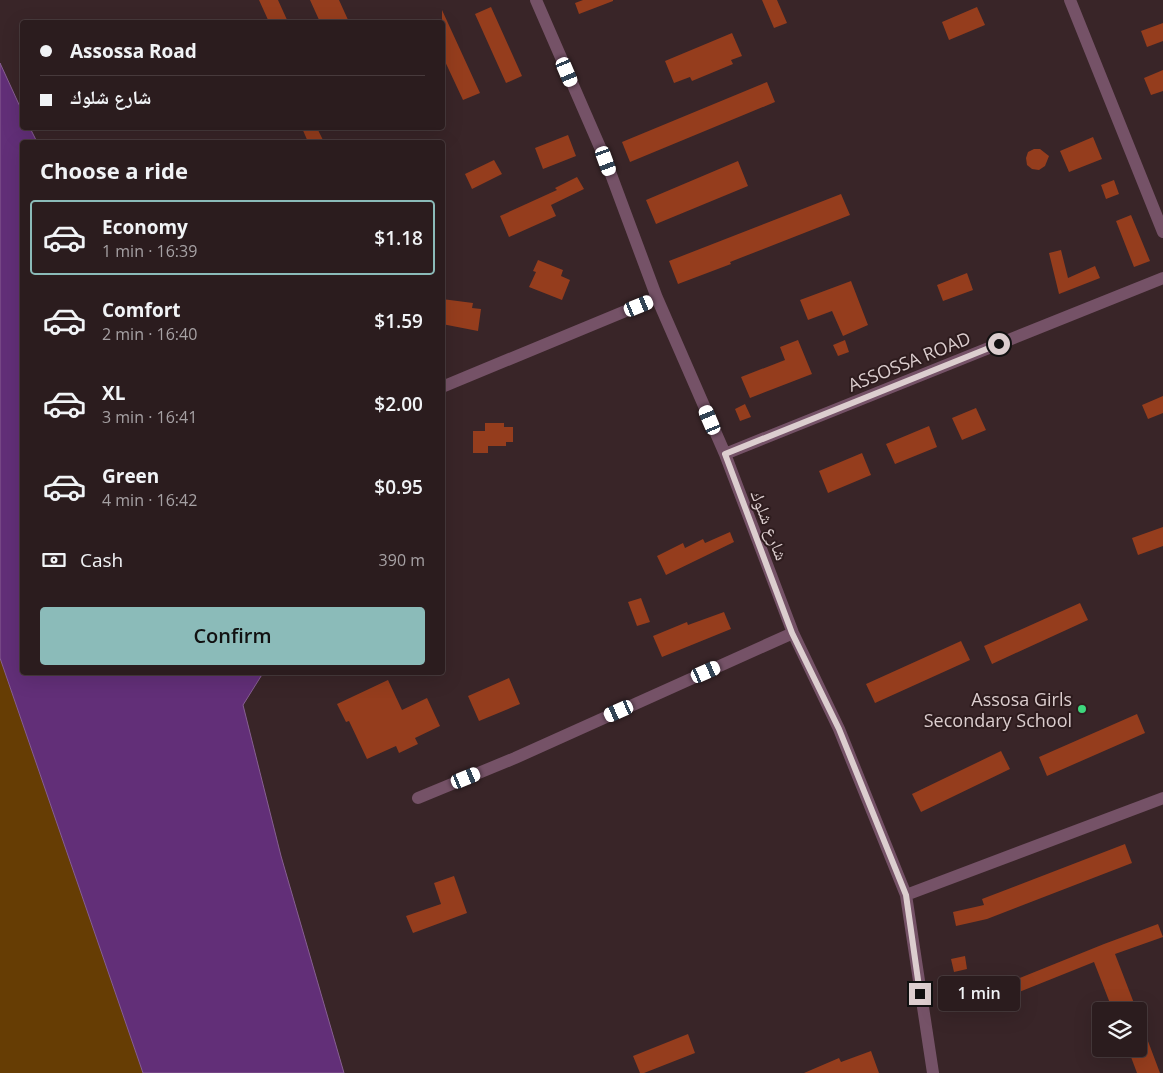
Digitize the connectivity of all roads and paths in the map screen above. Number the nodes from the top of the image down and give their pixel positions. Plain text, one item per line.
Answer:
1 (536, 0) edge
2 (1070, 0) edge
3 (1163, 232) edge
4 (1163, 278) edge
5 (657, 298) junction
6 (445, 386) edge
7 (725, 454) junction
8 (792, 633) junction
9 (418, 798) dead end
10 (1163, 798) edge
11 (906, 895) junction
12 (933, 1073) edge

1 - 5 street, شارع شلوك
2 - 3 street
4 - 7 street, ASSOSSA ROAD
5 - 6 street
5 - 7 street, شارع شلوك
7 - 8 street, شارع شلوك
8 - 9 street
8 - 11 street, شارع شلوك
10 - 11 street
11 - 12 street, شارع شلوك

